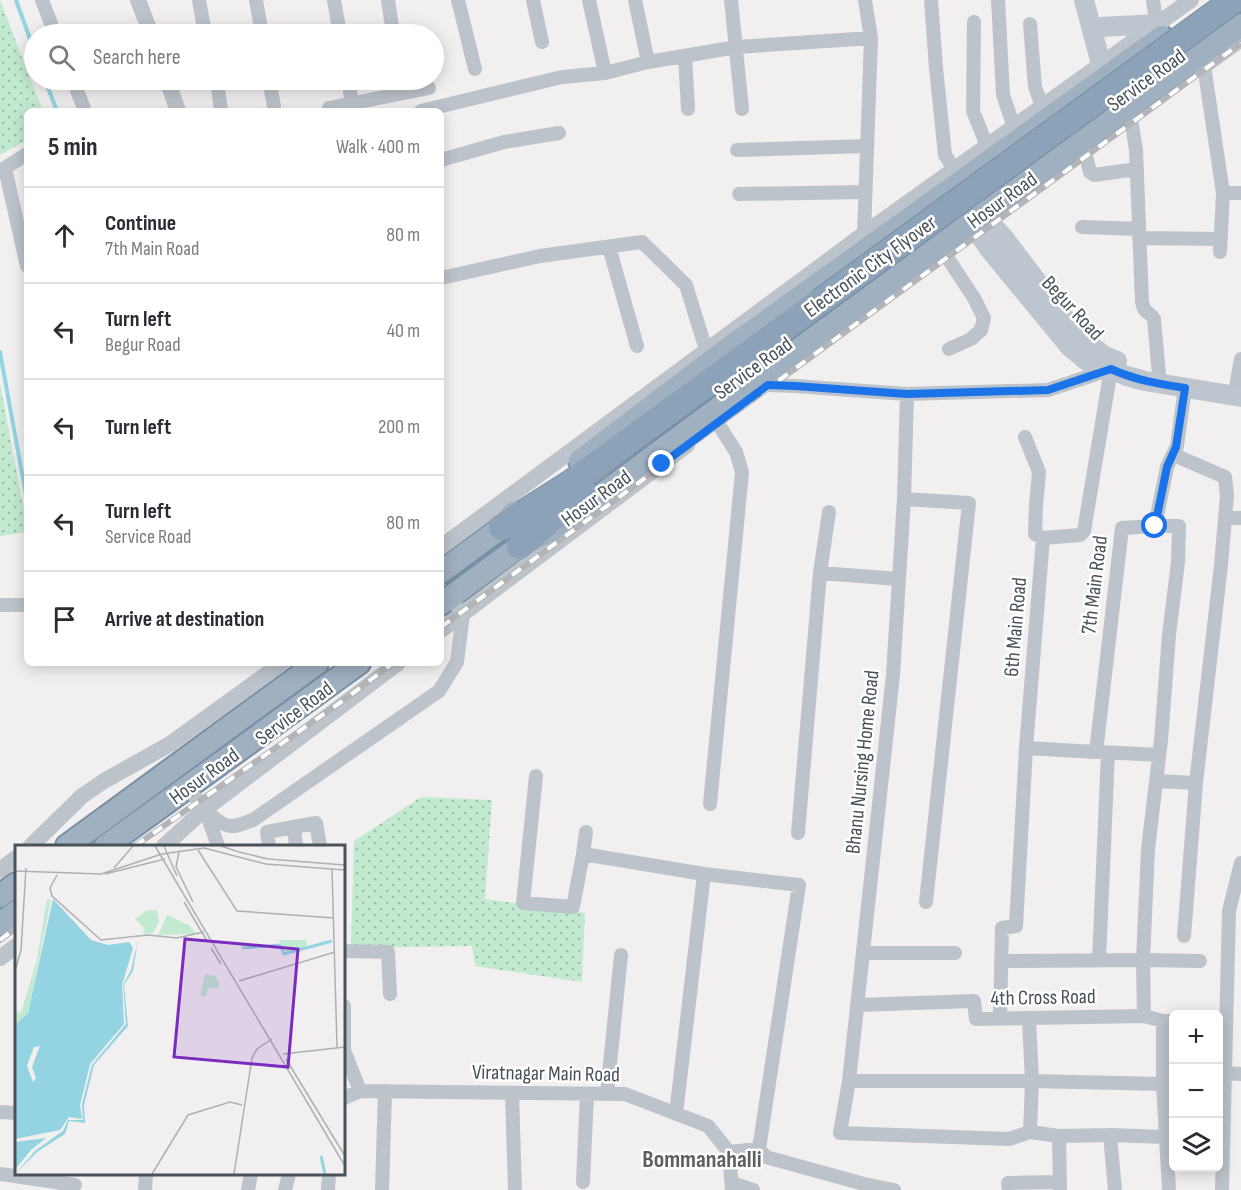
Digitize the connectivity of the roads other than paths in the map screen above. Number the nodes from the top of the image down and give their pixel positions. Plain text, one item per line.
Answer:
1 (42, 0) edge
2 (138, 0) edge
3 (199, 0) edge
4 (256, 0) edge
5 (334, 0) edge
6 (388, 0) edge
7 (458, 0) edge
8 (534, 0) edge
9 (589, 0) edge
10 (635, 0) edge
11 (730, 0) edge
12 (866, 0) edge
13 (931, 0) edge
14 (998, 0) edge
15 (1084, 0) edge
16 (1094, 0) edge
17 (1153, 0) edge
18 (1213, 0) edge
19 (1234, 0) edge
20 (1187, 2) edge
21 (1241, 11) edge
22 (974, 22) dead end
23 (1159, 23) junction
24 (51, 24) edge
25 (147, 24) edge
26 (203, 24) edge
27 (260, 24) edge
28 (338, 24) edge
29 (392, 24) edge
30 (1030, 24) dead end
31 (1241, 25) edge
32 (1101, 27) junction
33 (871, 38) junction
34 (1241, 39) edge
35 (542, 42) dead end
36 (736, 47) junction
37 (685, 56) junction
38 (1106, 61) junction
39 (648, 62) junction
40 (1204, 66) junction
41 (475, 69) dead end
42 (605, 73) junction
43 (76, 90) edge
44 (171, 90) edge
45 (218, 90) edge
46 (271, 90) edge
47 (350, 90) edge
48 (389, 90) edge
49 (352, 103) junction
50 (274, 106) dead end
51 (1042, 106) junction
52 (84, 108) edge
53 (177, 108) edge
54 (221, 108) edge
55 (329, 108) edge
56 (433, 108) edge
57 (687, 109) dead end
58 (742, 109) dead end
59 (1131, 118) junction
60 (1014, 127) junction
61 (558, 133) dead end
62 (866, 146) junction
63 (987, 146) junction
64 (736, 150) dead end
65 (1085, 152) junction
66 (24, 156) edge
67 (444, 159) edge
68 (1137, 169) junction
69 (3, 170) edge
70 (952, 182) junction
71 (865, 192) junction
72 (1223, 193) junction
73 (739, 194) dead end
74 (1241, 194) edge
75 (980, 223) junction
76 (1082, 226) dead end
77 (864, 234) junction
78 (1139, 234) junction
79 (609, 247) junction
80 (24, 254) edge
81 (945, 254) junction
82 (444, 277) edge
83 (824, 308) junction
84 (637, 346) dead end
85 (949, 349) dead end
86 (706, 350) junction
87 (1241, 359) edge
88 (1111, 369) junction
89 (1159, 375) junction
90 (768, 385) junction
91 (1185, 388) junction
92 (1239, 390) edge
93 (907, 394) junction
94 (717, 422) junction
95 (1025, 437) dead end
96 (1174, 455) junction
97 (904, 499) junction
98 (829, 512) dead end
99 (1225, 518) junction
100 (1241, 518) edge
101 (1155, 526) junction
102 (502, 527) junction
103 (1043, 538) junction
104 (444, 545) edge
105 (520, 546) junction
106 (444, 570) edge
107 (820, 573) junction
108 (899, 579) junction
109 (0, 605) edge
110 (24, 605) edge
111 (451, 605) edge
112 (444, 622) edge
113 (278, 666) edge
114 (313, 666) edge
115 (355, 666) edge
116 (394, 666) edge
117 (1026, 748) junction
118 (1102, 753) junction
119 (1159, 755) junction
120 (536, 776) dead end
121 (1156, 781) junction
122 (1196, 783) junction
123 (188, 788) junction
124 (710, 804) dead end
125 (205, 809) junction
126 (294, 827) junction
127 (586, 832) dead end
128 (798, 833) dead end
129 (32, 845) edge
130 (68, 845) edge
131 (107, 845) edge
132 (165, 845) edge
133 (218, 845) edge
134 (269, 845) edge
135 (296, 845) edge
136 (320, 845) edge
137 (583, 854) junction
138 (15, 859) edge
139 (1241, 863) edge
140 (0, 870) edge
141 (704, 874) junction
142 (1239, 878) edge
143 (15, 885) edge
144 (0, 896) edge
145 (926, 902) dead end
146 (15, 913) edge
147 (0, 924) edge
148 (1184, 936) dead end
149 (15, 947) edge
150 (345, 951) edge
151 (955, 952) dead end
152 (863, 953) junction
153 (621, 955) dead end
154 (0, 958) edge
155 (1099, 960) junction
156 (1143, 960) junction
157 (1001, 961) junction
158 (1200, 961) dead end
159 (390, 994) dead end
160 (857, 1005) junction
161 (1144, 1017) junction
162 (1000, 1019) junction
163 (1029, 1019) junction
164 (1168, 1021) edge
165 (345, 1053) edge
166 (1225, 1073) junction
167 (1241, 1074) edge
168 (849, 1081) junction
169 (1032, 1081) junction
170 (1163, 1084) junction
171 (360, 1091) junction
172 (385, 1091) junction
173 (512, 1093) junction
174 (587, 1094) junction
175 (606, 1094) junction
176 (345, 1098) edge
177 (0, 1112) edge
178 (15, 1113) edge
179 (676, 1114) junction
180 (1030, 1132) junction
181 (1110, 1135) junction
182 (1059, 1136) junction
183 (1166, 1137) junction
184 (759, 1149) junction
185 (729, 1152) junction
186 (0, 1174) edge
187 (146, 1175) edge
188 (252, 1175) edge
189 (289, 1175) edge
190 (329, 1175) edge
191 (583, 1182) dead end
192 (75, 1185) dead end
193 (732, 1186) edge
194 (1059, 1186) edge
195 (145, 1190) edge
196 (248, 1190) edge
197 (285, 1190) edge
198 (328, 1190) edge
199 (382, 1190) edge
200 (515, 1190) edge
201 (753, 1190) edge
202 (894, 1190) edge
203 (1009, 1190) edge
204 (1115, 1190) edge
205 (1169, 1190) edge
206 (1222, 1190) edge

1 - 24 street
2 - 25 street
3 - 26 street
4 - 27 street
5 - 28 street
6 - 29 street
7 - 41 street
8 - 35 street
9 - 42 street
10 - 39 street
11 - 36 street
12 - 33 street
13 - 70 street
14 - 60 street
15 - 38 main road
16 - 32 main road
17 - 23 street
18 - 70 highway, Hosur Road
19 - 83 highway, Electronic City Flyover, bridge
20 - 23 street, Service Road
21 - 83 highway, Electronic City Flyover
22 - 63 street
23 - 32 main road
23 - 38 street, Service Road
30 - 51 street
31 - 75 highway, Hosur Road
32 - 38 main road
33 - 36 street
33 - 62 street
34 - 40 street, Service Road
36 - 37 street
36 - 58 street
37 - 39 street
37 - 57 street
38 - 51 street, Service Road
39 - 42 street
40 - 59 street, Service Road
40 - 72 street
42 - 56 street
43 - 52 street
44 - 53 street
45 - 54 street
46 - 50 street
47 - 49 street
48 - 49 street
49 - 55 street
51 - 60 street, Service Road
59 - 65 street, Service Road
59 - 68 street
60 - 63 street, Service Road
61 - 67 street
62 - 64 street
62 - 71 street
63 - 70 street, Service Road
65 - 68 street
65 - 75 street, Service Road
66 - 69 street
68 - 78 street
69 - 80 street
70 - 75 main road
70 - 77 street, Service Road
70 - 102 highway, Hosur Road
71 - 73 street
71 - 77 street
72 - 74 street
72 - 78 street
75 - 81 street, Service Road
75 - 88 main road, Begur Road
75 - 89 main road, Begur Road
75 - 105 highway, Hosur Road
76 - 78 street
77 - 86 street, Service Road
78 - 89 street
79 - 82 street
79 - 84 street
79 - 86 street
81 - 85 street
81 - 90 street, Service Road
83 - 102 highway, Electronic City Flyover
83 - 105 highway, Electronic City Flyover
86 - 104 street, Service Road
87 - 92 street
88 - 91 main road, Begur Road
88 - 93 street
88 - 103 street
89 - 92 main road, Begur Road
90 - 93 street
90 - 94 street, Service Road
91 - 92 main road, Begur Road
91 - 96 street
93 - 97 street, Bhanu Nursing Home Road
94 - 111 street, Service Road
94 - 124 street
95 - 103 street
96 - 99 street
96 - 101 street
97 - 108 street, Bhanu Nursing Home Road
97 - 145 street
98 - 107 street
99 - 100 street
99 - 122 street
101 - 118 street, 7th Main Road
101 - 119 street
102 - 106 highway, Hosur Road
103 - 117 street, 6th Main Road
105 - 111 highway, Hosur Road
107 - 108 street
107 - 128 street
108 - 152 street, Bhanu Nursing Home Road
109 - 110 street
111 - 112 street, Service Road
111 - 125 street
113 - 129 street
114 - 130 highway, Hosur Road
115 - 123 highway, Hosur Road
116 - 125 street, Service Road
117 - 118 street
117 - 157 street, 6th Main Road
118 - 119 street
118 - 155 street
119 - 121 street
120 - 137 street
121 - 122 street
121 - 156 street
122 - 148 street
123 - 125 street
123 - 131 highway, Hosur Road
125 - 132 street, Service Road
125 - 133 street
126 - 134 street
126 - 135 street
126 - 136 street
127 - 137 street
137 - 141 street
138 - 140 street
139 - 142 street
141 - 179 street
141 - 184 street
142 - 166 street
143 - 144 highway
146 - 147 highway
149 - 154 street
150 - 159 street
151 - 152 street
152 - 160 street, Bhanu Nursing Home Road
153 - 175 street
155 - 156 street
155 - 157 street
156 - 158 street
156 - 161 street
157 - 162 street
160 - 162 street, 4th Cross Road
160 - 168 street, Bhanu Nursing Home Road
161 - 163 street, 4th Cross Road
161 - 164 street, 4th Cross Road
162 - 163 street, 4th Cross Road
163 - 169 street
164 - 170 street
165 - 171 street
166 - 167 street
166 - 206 street
168 - 169 street
168 - 180 street, Bhanu Nursing Home Road
169 - 170 street
169 - 180 street
170 - 183 street
171 - 172 street, Viratnagar Main Road
171 - 176 street, Viratnagar Main Road
172 - 173 street, Viratnagar Main Road
172 - 199 street
173 - 174 street, Viratnagar Main Road
173 - 200 street
174 - 175 street, Viratnagar Main Road
174 - 191 street
175 - 179 street, Viratnagar Main Road
177 - 178 street
179 - 185 street, Viratnagar Main Road
180 - 182 street
181 - 182 street
181 - 183 street
181 - 204 street
182 - 194 street
183 - 205 street
184 - 185 street
184 - 202 street
185 - 193 street
186 - 192 street
187 - 195 street
188 - 196 street
189 - 197 street
190 - 198 street
193 - 201 street
194 - 203 street

